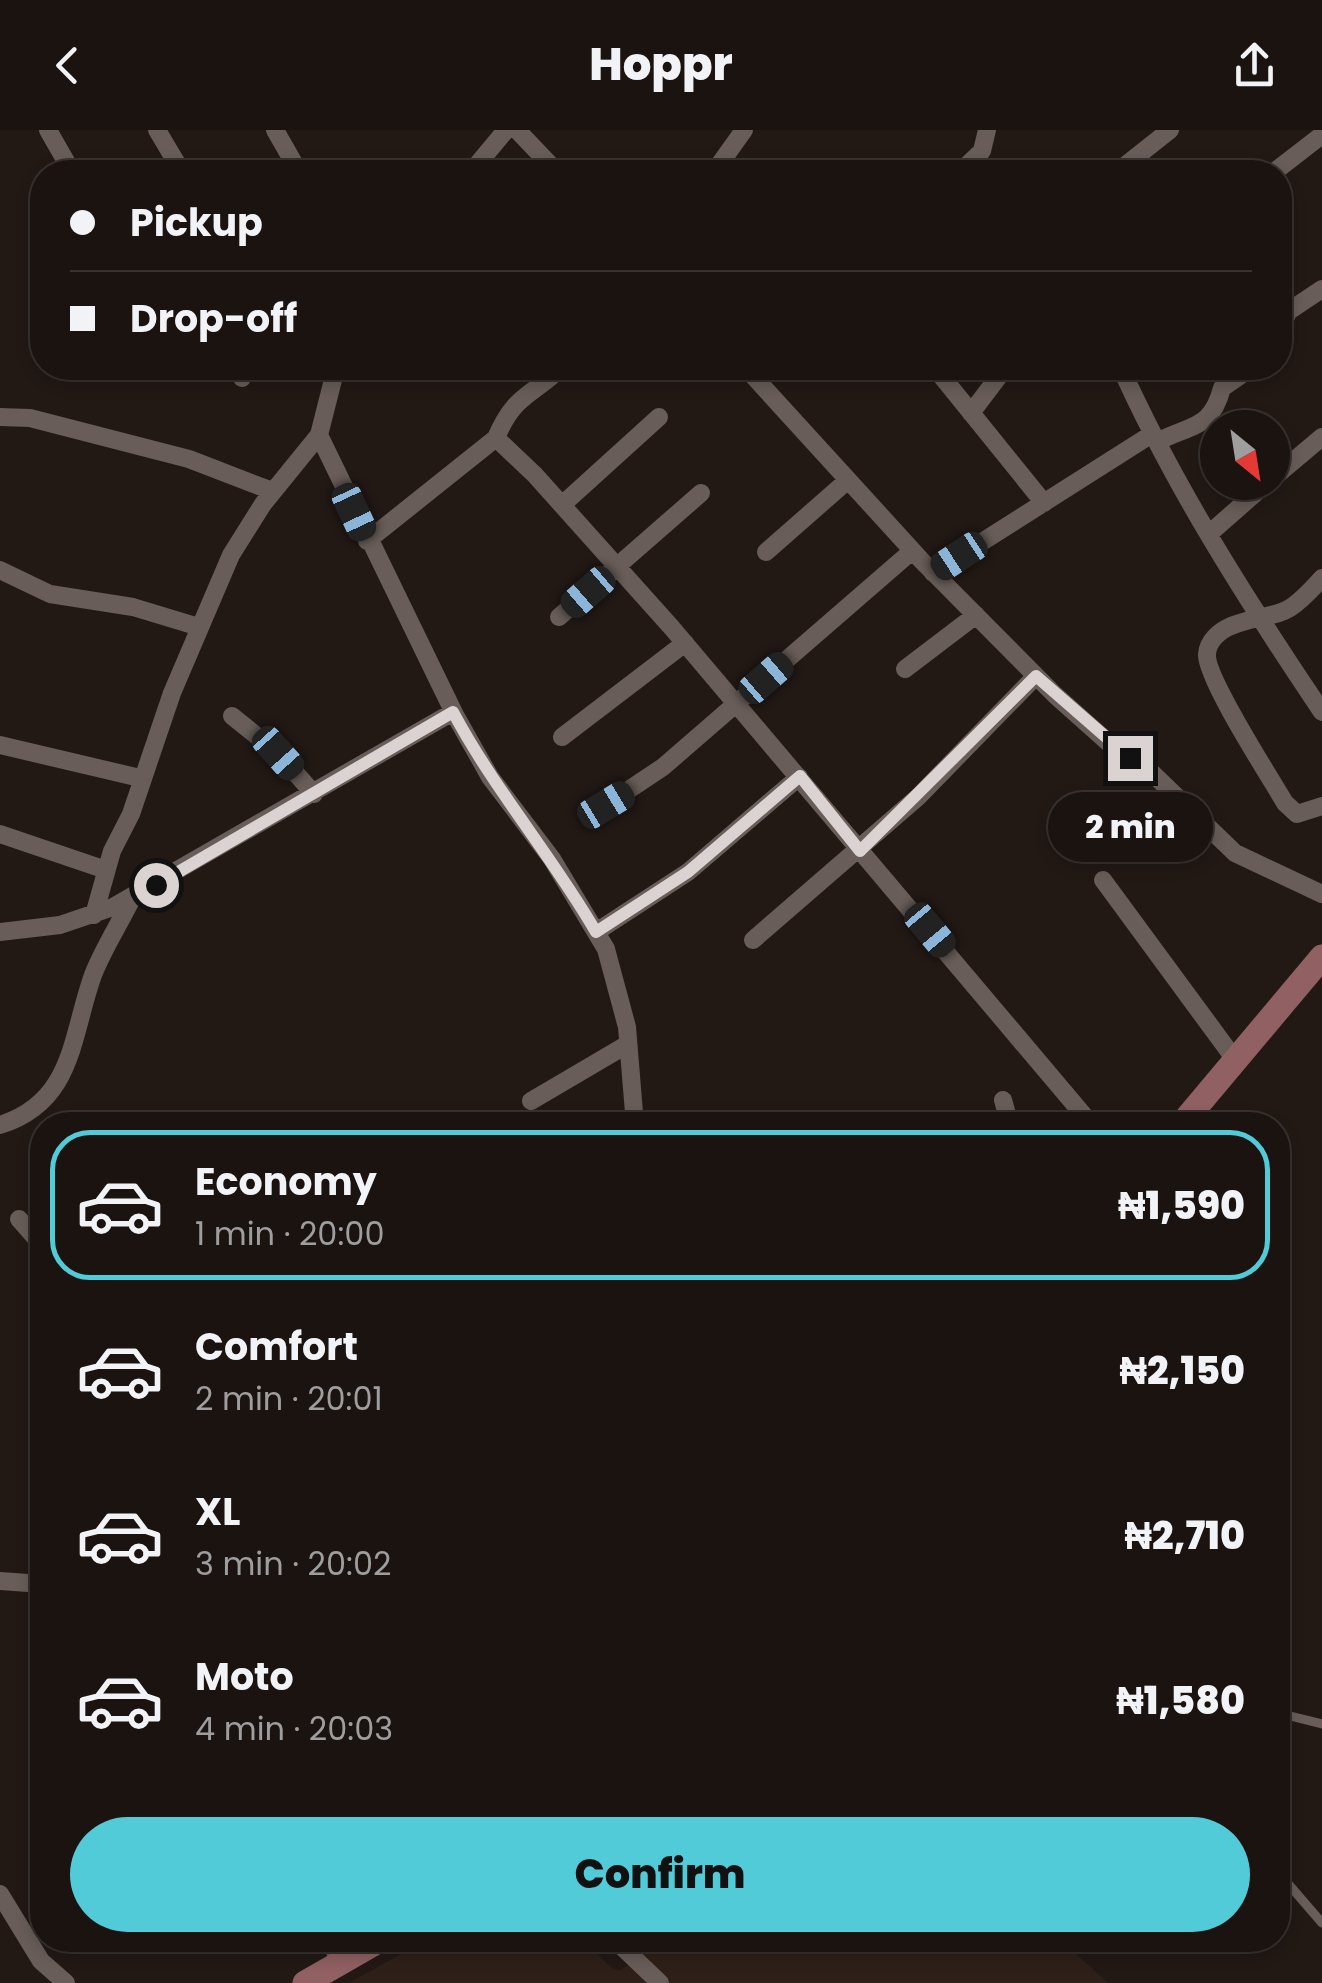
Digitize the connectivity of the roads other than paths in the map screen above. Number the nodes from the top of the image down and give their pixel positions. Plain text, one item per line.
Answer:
1 (48, 130) edge
2 (157, 130) edge
3 (274, 130) edge
4 (506, 130) edge
5 (516, 130) edge
6 (987, 130) edge
7 (1170, 130) edge
8 (741, 131) edge
9 (1322, 135) edge
10 (65, 160) edge
11 (175, 160) edge
12 (293, 160) edge
13 (481, 160) edge
14 (545, 160) edge
15 (722, 160) edge
16 (973, 160) edge
17 (1131, 160) edge
18 (1290, 160) edge
19 (1322, 290) edge
20 (1292, 309) edge
21 (333, 380) edge
22 (548, 380) edge
23 (757, 380) edge
24 (945, 380) edge
25 (996, 380) edge
26 (1127, 380) edge
27 (1234, 380) edge
28 (971, 413) junction
29 (0, 417) edge
30 (659, 417) dead end
31 (320, 436) junction
32 (1322, 437) edge
33 (496, 438) junction
34 (1154, 438) junction
35 (1290, 463) edge
36 (848, 480) junction
37 (272, 491) junction
38 (701, 493) dead end
39 (1247, 500) edge
40 (1044, 503) junction
41 (562, 505) junction
42 (1210, 533) junction
43 (367, 541) junction
44 (912, 551) junction
45 (766, 552) dead end
46 (618, 567) junction
47 (0, 570) edge
48 (933, 573) junction
49 (1322, 578) edge
50 (976, 615) junction
51 (559, 617) dead end
52 (1262, 619) junction
53 (199, 627) junction
54 (685, 643) junction
55 (904, 669) dead end
56 (1036, 676) junction
57 (737, 703) junction
58 (1321, 708) edge
59 (453, 712) junction
60 (232, 716) dead end
61 (562, 738) dead end
62 (0, 745) edge
63 (800, 776) junction
64 (140, 778) junction
65 (314, 794) junction
66 (606, 805) dead end
67 (1322, 806) edge
68 (0, 834) edge
69 (860, 851) junction
70 (106, 870) junction
71 (1103, 880) dead end
72 (1322, 894) edge
73 (132, 897) junction
74 (94, 916) junction
75 (0, 932) edge
76 (596, 932) junction
77 (753, 940) dead end
78 (1322, 957) edge
79 (628, 1044) junction
80 (1236, 1061) junction
81 (1003, 1100) dead end
82 (531, 1101) dead end
83 (635, 1112) edge
84 (1006, 1112) edge
85 (1081, 1112) edge
86 (1192, 1112) edge
87 (0, 1125) edge
88 (19, 1219) dead end
89 (30, 1232) edge
90 (0, 1581) edge
91 (30, 1583) edge
92 (1290, 1716) edge
93 (1322, 1724) edge
94 (1290, 1886) edge
95 (0, 1894) edge
96 (1322, 1923) edge
97 (30, 1943) edge
98 (35, 1952) edge
99 (335, 1952) edge
100 (628, 1952) edge
101 (66, 1983) edge
102 (305, 1983) edge
103 (660, 1983) edge

1 - 10 street
2 - 11 street
3 - 12 street
4 - 13 street
5 - 14 street
6 - 16 street
7 - 17 street
8 - 15 street
9 - 18 street
19 - 20 street
21 - 31 street
22 - 33 street
23 - 36 street
24 - 28 street
25 - 28 street
26 - 34 street
27 - 34 street
28 - 40 street
29 - 37 street
30 - 41 street
31 - 37 street
31 - 43 street
32 - 35 street
33 - 41 street
33 - 43 street
34 - 40 street
34 - 42 street
36 - 44 street
36 - 45 street
37 - 53 street
38 - 46 street
39 - 42 street
40 - 48 street
41 - 46 street
42 - 52 street
43 - 59 street
44 - 48 street
44 - 57 street
46 - 51 street
46 - 54 street
47 - 53 street
48 - 50 street
49 - 52 street
50 - 55 street
50 - 56 street
52 - 58 street
52 - 67 street
53 - 64 street
54 - 57 street
54 - 61 street
56 - 69 street
56 - 72 street
57 - 63 street
57 - 66 street
59 - 65 street
59 - 76 street
60 - 65 street
62 - 64 street
63 - 69 street
63 - 76 street
64 - 70 street
65 - 73 street
68 - 70 street
69 - 77 street
69 - 85 street
70 - 74 street
71 - 80 street
73 - 74 street
73 - 87 street
74 - 75 street
76 - 79 street
78 - 80 main road
79 - 82 street
79 - 83 street
80 - 86 main road
81 - 84 street
88 - 89 street
90 - 91 street
92 - 93 lane
94 - 96 lane
95 - 97 street
98 - 101 street
99 - 102 main road
100 - 103 street

